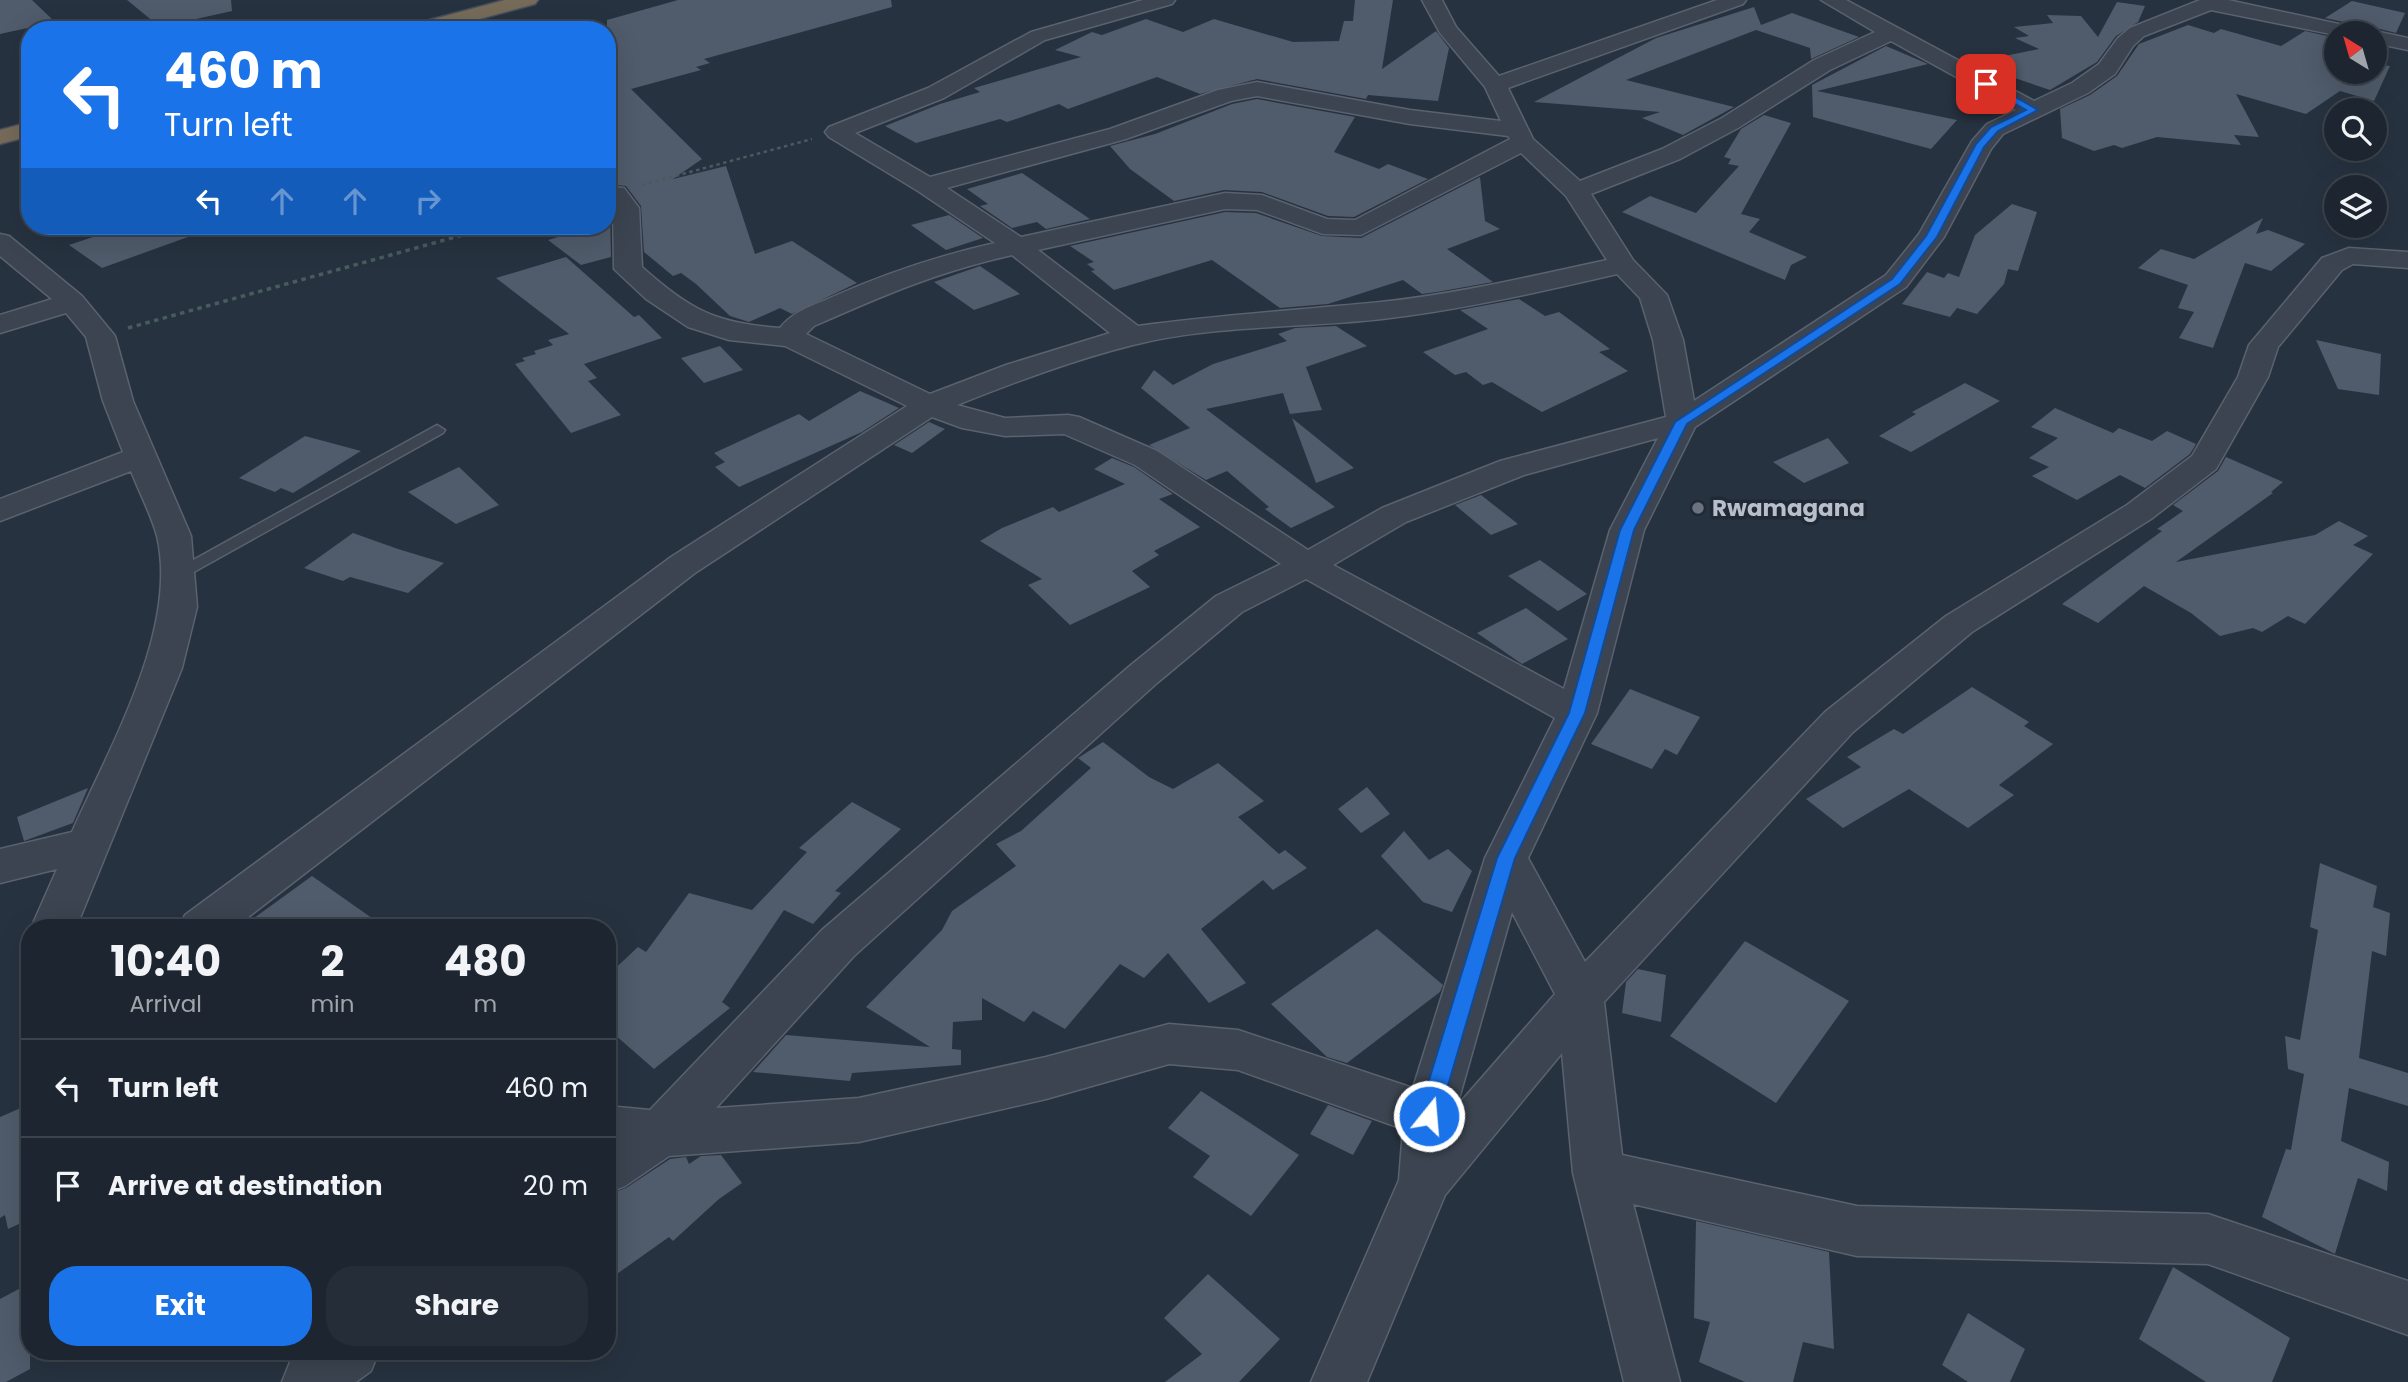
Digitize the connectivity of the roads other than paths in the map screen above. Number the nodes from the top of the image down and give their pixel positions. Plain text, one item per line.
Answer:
1 (528, 0) edge
2 (1165, 0) edge
3 (1432, 0) edge
4 (1735, 0) edge
5 (1830, 0) edge
6 (2215, 2) edge
7 (448, 21) edge
8 (2324, 26) edge
9 (1891, 33) junction
10 (2387, 40) edge
11 (2408, 44) edge
12 (1495, 85) junction
13 (2033, 110) junction
14 (21, 132) edge
15 (1519, 136) junction
16 (0, 137) edge
17 (927, 186) junction
18 (1576, 191) junction
19 (616, 193) edge
20 (0, 242) edge
21 (1015, 245) junction
22 (2408, 260) edge
23 (1623, 265) junction
24 (72, 302) junction
25 (0, 324) edge
26 (1132, 336) junction
27 (791, 338) junction
28 (929, 405) junction
29 (1682, 422) junction
30 (437, 429) dead end
31 (141, 456) junction
32 (0, 511) edge
33 (1307, 565) junction
34 (177, 574) junction
35 (1577, 713) junction
36 (85, 851) junction
37 (1506, 858) junction
38 (0, 866) edge
39 (57, 919) edge
40 (213, 919) edge
41 (1580, 997) junction
42 (1429, 1116) junction
43 (616, 1129) edge
44 (660, 1134) junction
45 (616, 1164) edge
46 (1598, 1173) junction
47 (1425, 1180) junction
48 (2408, 1308) edge
49 (339, 1360) edge
50 (310, 1382) edge
51 (1339, 1382) edge
52 (1652, 1382) edge

1 - 7 highway
2 - 17 street
3 - 12 street
4 - 12 street
5 - 9 street
6 - 8 street
6 - 13 street
9 - 13 street
9 - 18 street
10 - 11 street
12 - 15 street
13 - 29 street
14 - 16 highway
15 - 17 street
15 - 18 street
15 - 21 street
17 - 21 street
18 - 23 street
19 - 27 street
20 - 24 street
21 - 26 street
21 - 27 street
22 - 41 street
23 - 26 street
23 - 29 street
24 - 25 street
24 - 31 street
26 - 28 street
27 - 28 street
28 - 33 street
28 - 40 street
29 - 33 street
29 - 35 street
30 - 34 lane
31 - 32 street
31 - 34 street
33 - 35 street
33 - 44 street
34 - 36 street
35 - 37 street
36 - 38 street
36 - 39 street
37 - 41 street
37 - 42 street
41 - 46 street
41 - 47 street
42 - 44 street
42 - 47 street
43 - 44 street
44 - 45 street
46 - 48 street
46 - 52 street
47 - 51 street
49 - 50 street

